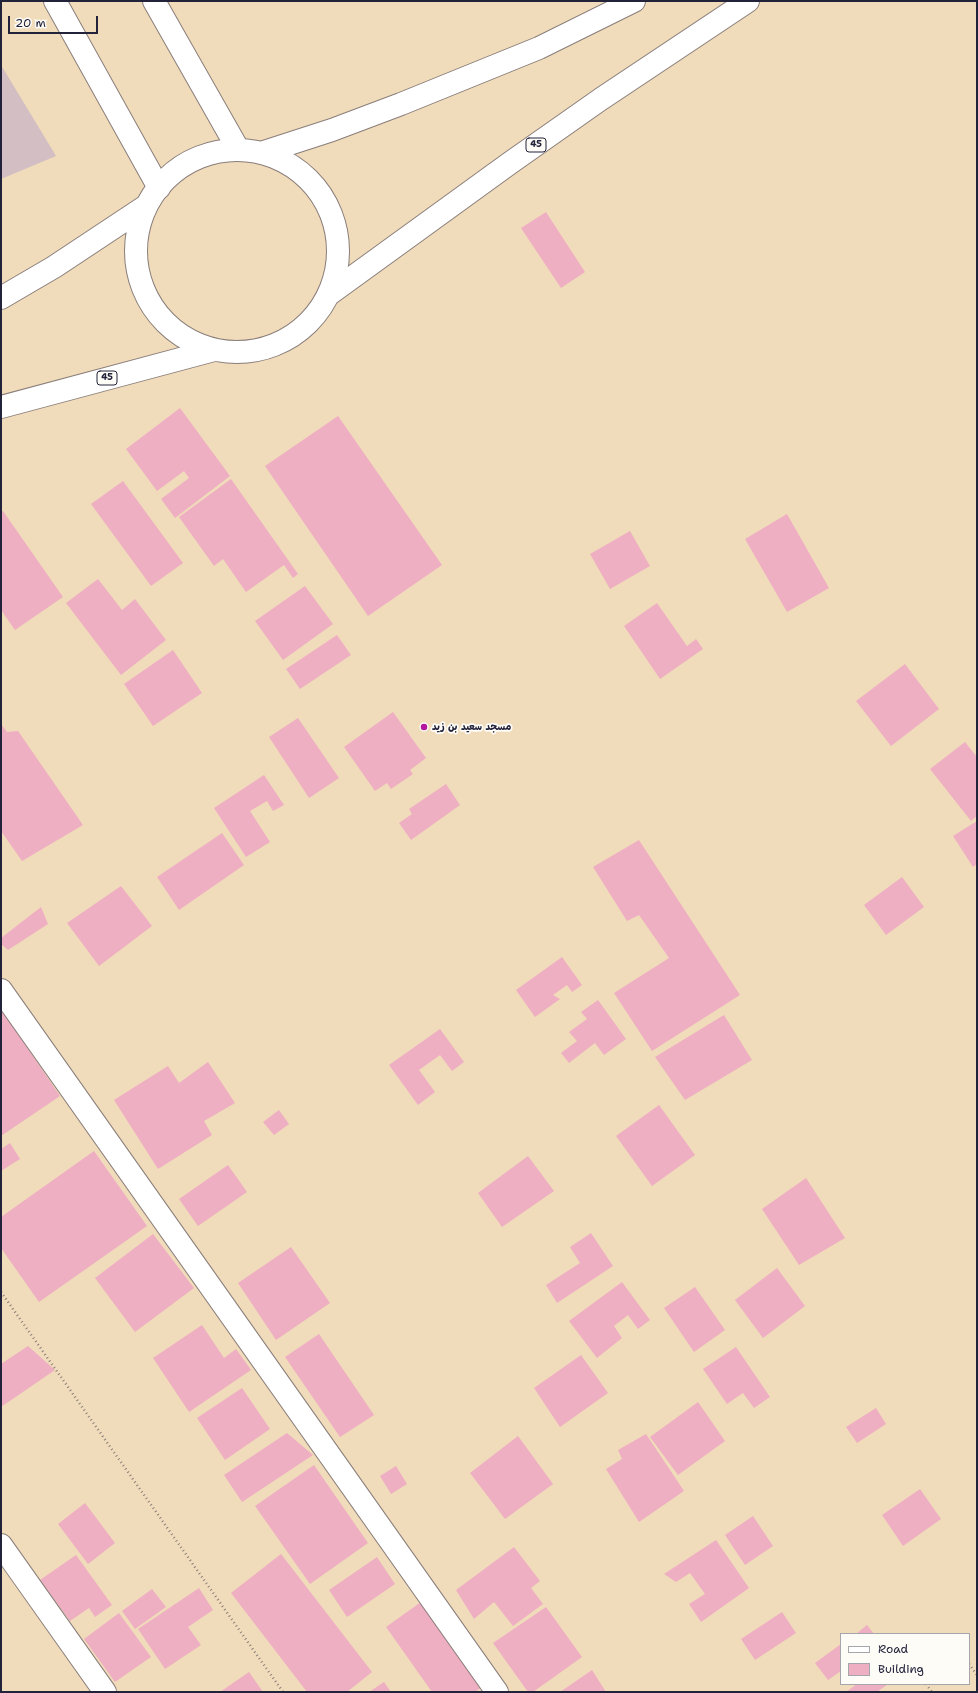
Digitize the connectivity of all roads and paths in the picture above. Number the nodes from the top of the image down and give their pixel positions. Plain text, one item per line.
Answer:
1 (55, 1) edge
2 (154, 1) edge
3 (634, 1) edge
4 (748, 1) edge
5 (238, 150) junction
6 (261, 152) junction
7 (159, 188) junction
8 (146, 206) junction
9 (328, 295) junction
10 (1, 298) edge
11 (214, 350) junction
12 (1, 407) edge
13 (1, 990) edge
14 (1, 1292) edge
15 (1, 1545) edge
16 (970, 1665) edge
17 (977, 1675) edge
18 (105, 1692) edge
19 (283, 1692) edge
20 (497, 1692) edge

1 - 7 main road
2 - 5 main road
3 - 6 main road
4 - 9 main road, 45
5 - 6 main road
5 - 7 main road
6 - 9 main road
7 - 8 main road
8 - 10 main road
8 - 11 main road
9 - 11 main road
11 - 12 main road, 45
13 - 20 main road
14 - 19 path
15 - 18 main road
16 - 17 path

